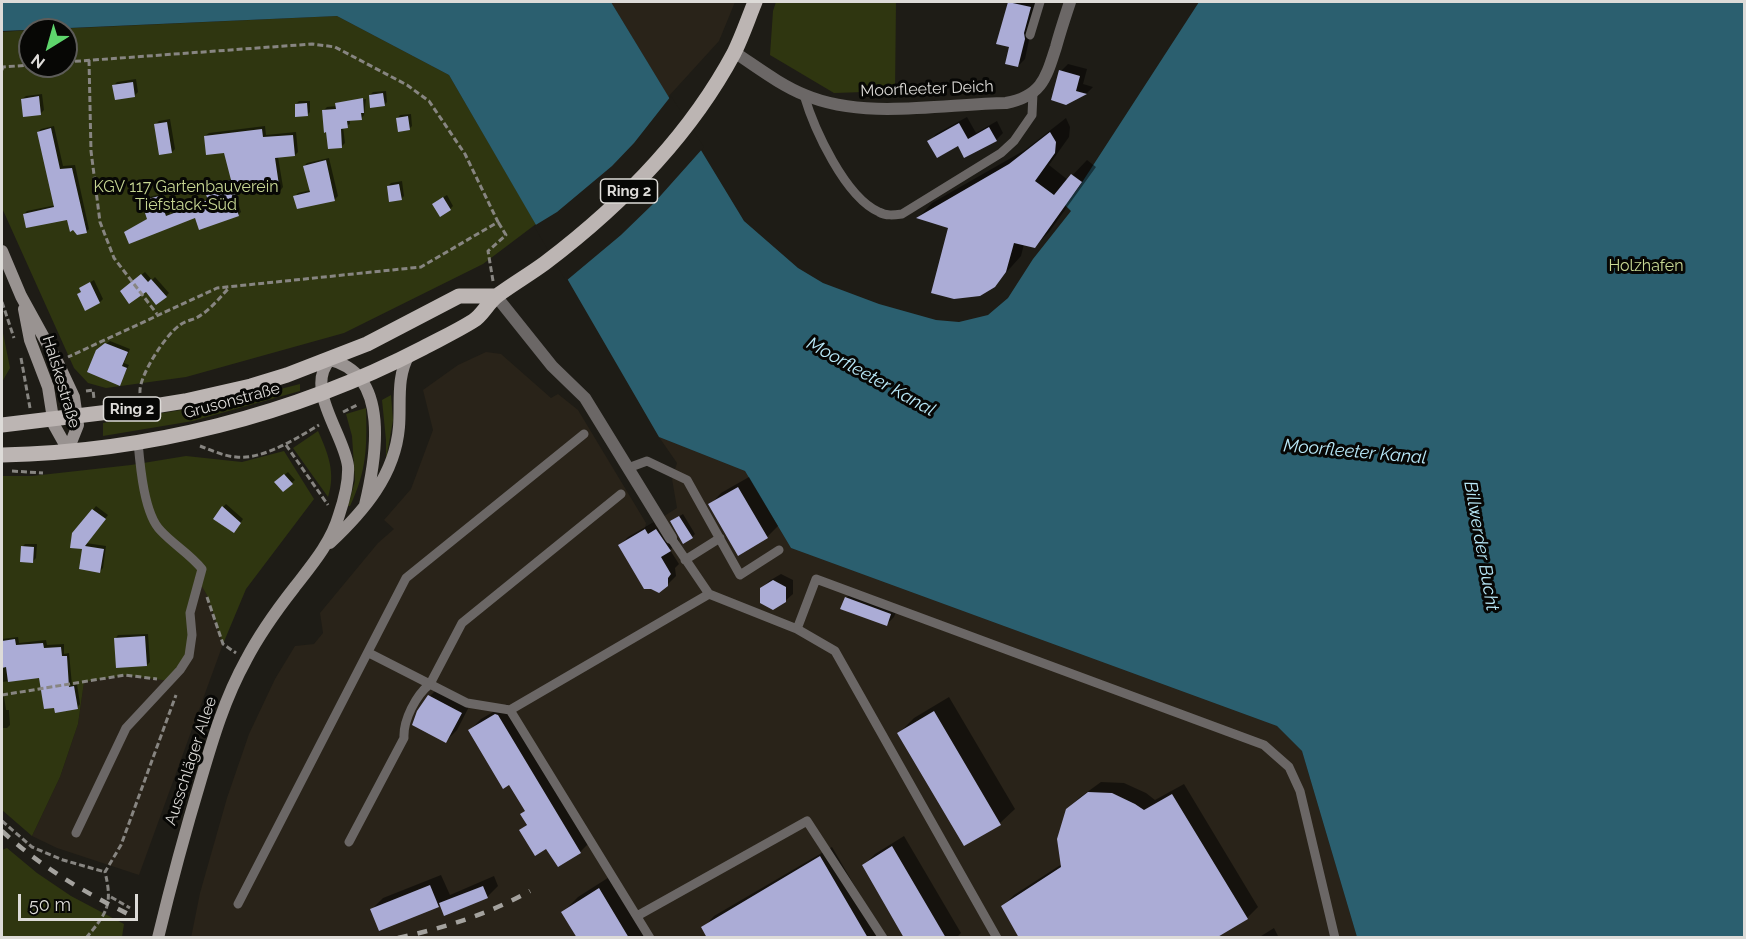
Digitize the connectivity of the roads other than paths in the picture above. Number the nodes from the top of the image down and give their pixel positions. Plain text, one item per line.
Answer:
1 (755, 2) edge
2 (1040, 2) edge
3 (1070, 2) edge
4 (1030, 35) dead end
5 (734, 52) junction
6 (1033, 93) junction
7 (804, 95) junction
8 (2, 251) edge
9 (496, 296) junction
10 (21, 297) junction
11 (409, 355) junction
12 (330, 360) junction
13 (361, 379) junction
14 (322, 393) junction
15 (78, 416) junction
16 (52, 419) junction
17 (2, 425) edge
18 (584, 434) dead end
19 (138, 442) junction
20 (68, 450) junction
21 (2, 455) edge
22 (628, 468) junction
23 (621, 494) dead end
24 (365, 505) junction
25 (671, 538) joint
26 (720, 538) junction
27 (324, 548) junction
28 (779, 550) dead end
29 (685, 560) junction
30 (709, 594) junction
31 (797, 629) junction
32 (369, 653) junction
33 (430, 684) junction
34 (510, 710) junction
35 (76, 833) dead end
36 (349, 842) dead end
37 (238, 904) dead end
38 (637, 916) junction
39 (158, 938) edge
40 (650, 938) edge
41 (883, 938) edge
42 (997, 938) edge
43 (1335, 938) edge

1 - 5 main road, Ring 2
2 - 4 lane
3 - 6 street
5 - 7 street, Moorfleeter Deich
5 - 9 main road, Ring 2
6 - 7 street, Moorfleeter Deich
6 - 7 lane
8 - 10 street, Halskestraße
9 - 11 main road, Ring 2
9 - 12 main road, Ring 2
9 - 22 street
10 - 15 street, Halskestraße
10 - 16 street, Halskestraße
11 - 13 main road, Ring 2
11 - 24 street
12 - 13 street
12 - 14 street, Ausschläger Allee
12 - 15 main road, Grusonstraße / Ring 2
13 - 14 main road, Grusonstraße / Ring 2
13 - 24 street, Ausschläger Allee
14 - 19 main road, Grusonstraße / Ring 2
14 - 27 street, Ausschläger Allee
15 - 16 main road, Grusonstraße / Ring 2
15 - 20 street, Halskestraße
16 - 17 main road, Grusonstraße / Ring 2
16 - 20 street, Halskestraße
18 - 32 lane
19 - 20 main road, Grusonstraße / Ring 2
19 - 35 lane
20 - 21 main road, Grusonstraße / Ring 2
22 - 25 street
22 - 26 lane
23 - 33 lane
24 - 27 street, Ausschläger Allee
25 - 29 lane
26 - 28 lane
26 - 29 lane
27 - 39 street, Ausschläger Allee
29 - 30 lane
30 - 31 lane
30 - 34 lane
31 - 42 lane
31 - 43 lane
32 - 33 lane
32 - 37 lane
33 - 34 lane
33 - 36 lane
34 - 38 lane
38 - 40 lane
38 - 41 lane

